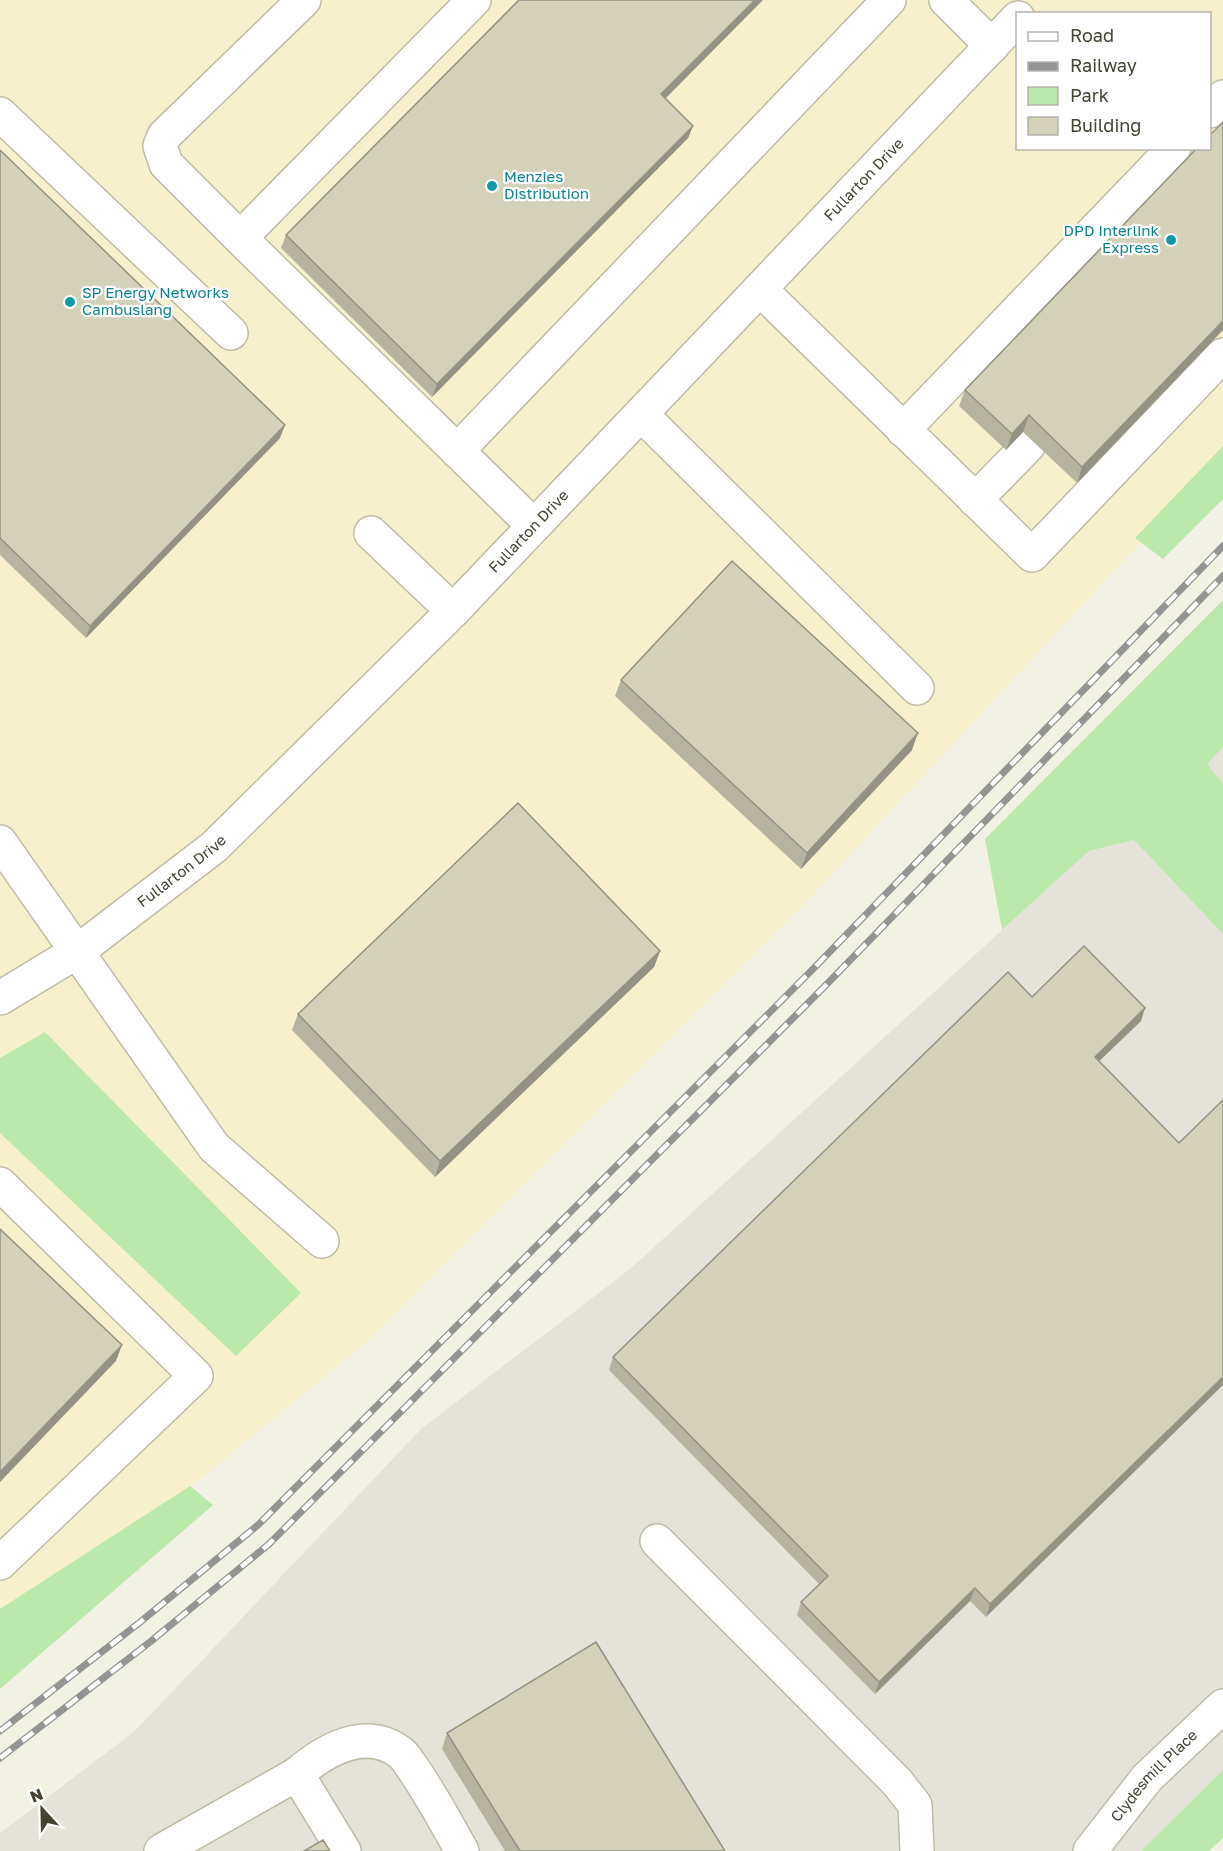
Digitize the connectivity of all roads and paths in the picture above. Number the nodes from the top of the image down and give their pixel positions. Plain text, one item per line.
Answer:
1 (304, 0) edge
2 (474, 0) edge
3 (889, 0) edge
4 (946, 0) edge
5 (1035, 0) edge
6 (1024, 12) edge
7 (1016, 19) edge
8 (992, 46) junction
9 (1223, 97) edge
10 (1211, 109) edge
11 (0, 114) edge
12 (1172, 150) edge
13 (240, 238) junction
14 (760, 289) junction
15 (231, 333) dead end
16 (1223, 355) edge
17 (641, 414) junction
18 (903, 430) junction
19 (1029, 446) edge
20 (457, 451) junction
21 (975, 500) junction
22 (534, 526) junction
23 (371, 533) dead end
24 (453, 611) junction
25 (917, 688) dead end
26 (0, 842) edge
27 (78, 951) junction
28 (0, 998) edge
29 (0, 1184) edge
30 (322, 1240) dead end
31 (657, 1541) dead end
32 (0, 1563) edge
33 (1223, 1706) edge
34 (297, 1774) junction
35 (161, 1851) edge
36 (344, 1851) edge
37 (462, 1851) edge
38 (917, 1851) edge
39 (1090, 1851) edge

1 - 13 street
2 - 13 street
3 - 20 street
4 - 8 street
5 - 6 street
7 - 8 street, Fullarton Drive
8 - 14 street, Fullarton Drive
9 - 10 street
11 - 15 street
12 - 18 street
13 - 20 street
14 - 17 street, Fullarton Drive
14 - 18 street
16 - 21 street
17 - 22 street, Fullarton Drive
17 - 25 street
18 - 21 street
19 - 21 street
20 - 22 street
22 - 24 street, Fullarton Drive
23 - 24 street
24 - 27 street, Fullarton Drive
26 - 27 street
27 - 28 street, Fullarton Drive
27 - 30 street
29 - 32 street
31 - 38 street
33 - 39 street, Clydesmill Place
34 - 35 street
34 - 36 street
34 - 37 street

